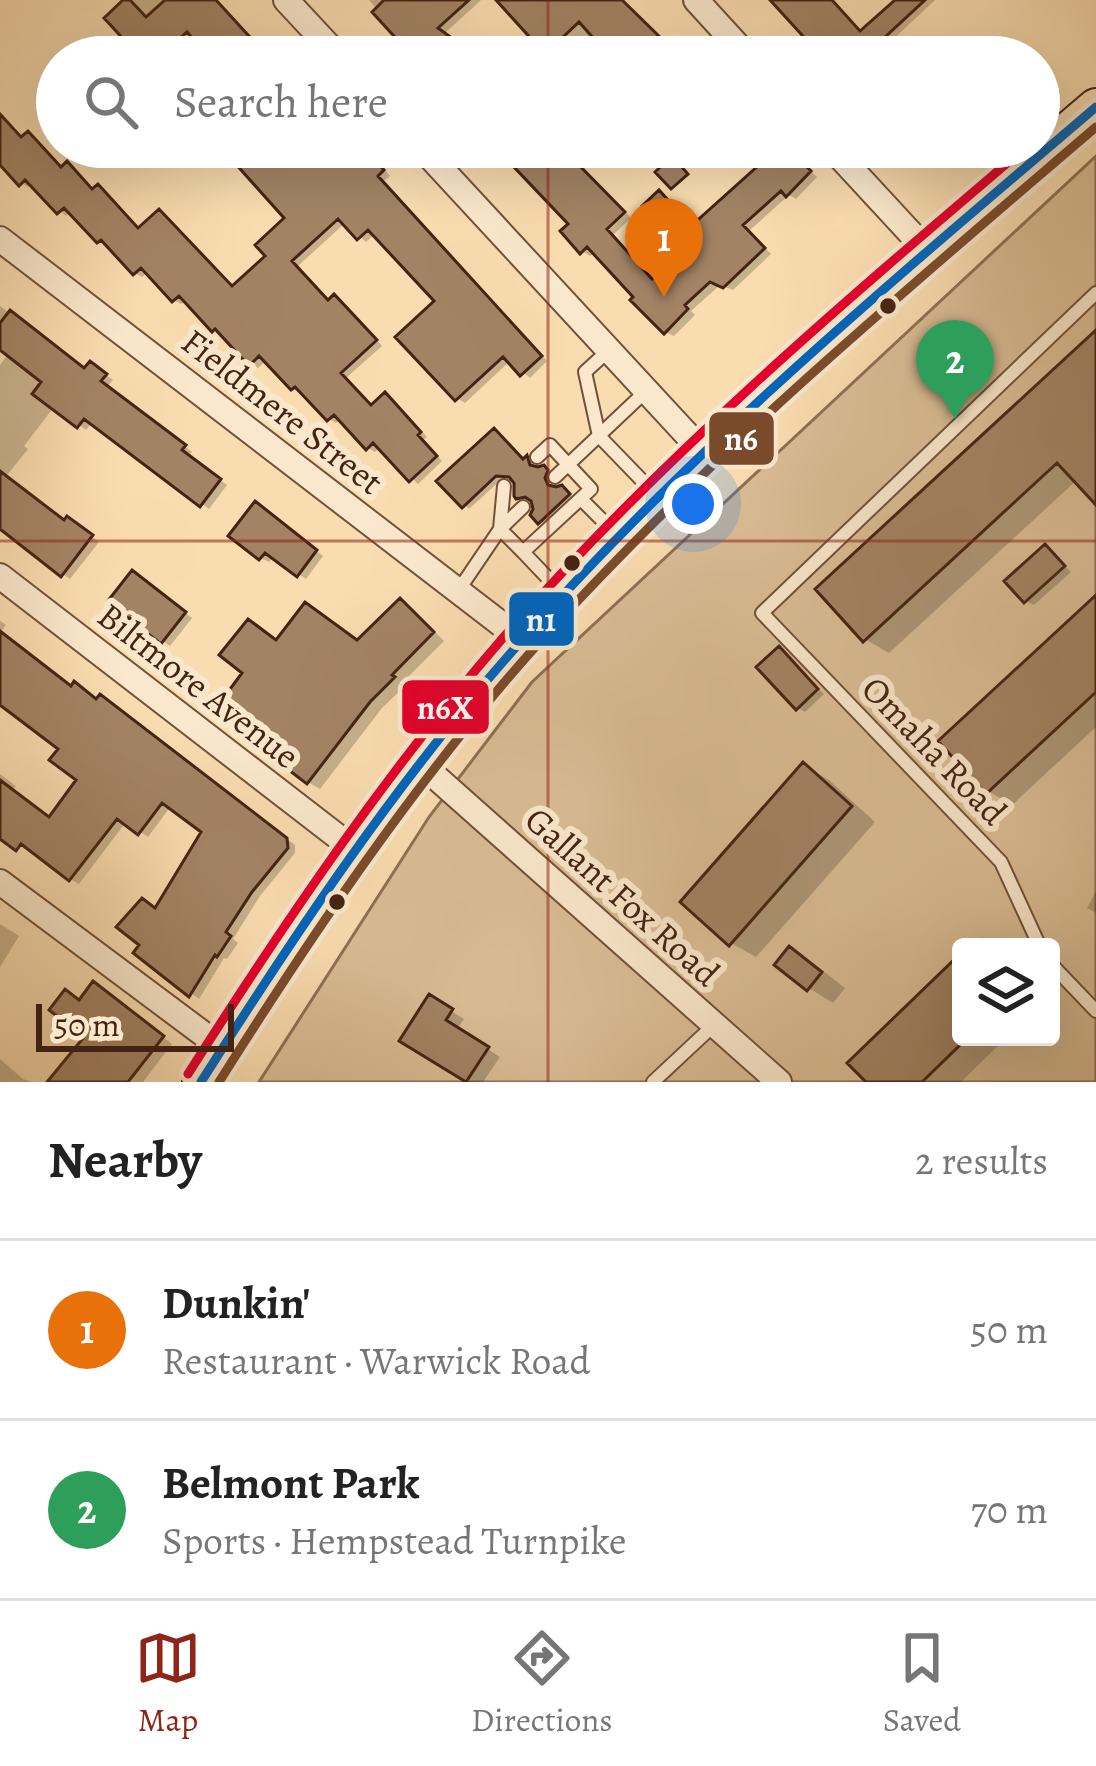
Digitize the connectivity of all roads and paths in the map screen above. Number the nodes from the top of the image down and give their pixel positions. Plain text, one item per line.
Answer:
1 (286, 0) edge
2 (695, 0) edge
3 (319, 36) edge
4 (728, 36) edge
5 (1096, 106) edge
6 (1060, 137) edge
7 (440, 168) edge
8 (851, 168) edge
9 (1024, 168) edge
10 (0, 238) edge
11 (928, 251) junction
12 (1096, 293) edge
13 (608, 352) junction
14 (645, 392) junction
15 (599, 436) junction
16 (704, 453) junction
17 (536, 457) dead end
18 (568, 465) junction
19 (555, 477) dead end
20 (505, 486) dead end
21 (658, 497) junction
22 (581, 499) junction
23 (523, 507) dead end
24 (500, 529) junction
25 (619, 537) junction
26 (523, 552) junction
27 (0, 576) edge
28 (458, 591) junction
29 (563, 594) junction
30 (522, 640) junction
31 (420, 763) junction
32 (355, 850) junction
33 (0, 882) edge
34 (1036, 938) edge
35 (1060, 973) edge
36 (1096, 1011) edge
37 (714, 1025) junction
38 (222, 1048) junction
39 (201, 1082) edge
40 (652, 1082) edge
41 (779, 1082) edge

1 - 3 street
2 - 4 street
5 - 6 main road
7 - 13 street
8 - 11 street
9 - 11 main road
10 - 28 street, Fieldmere Street
11 - 16 main road
12 - 34 lane, Omaha Road
13 - 14 street
13 - 15 lane
14 - 15 lane
14 - 16 street
15 - 18 lane
15 - 21 lane
16 - 21 main road
17 - 18 lane
18 - 19 lane
18 - 22 lane
20 - 24 lane
21 - 25 main road
22 - 25 lane
22 - 26 lane
23 - 24 lane
24 - 26 lane
24 - 28 lane
25 - 29 main road
26 - 29 lane
27 - 32 street, Biltmore Avenue
28 - 30 street, Fieldmere Street
29 - 30 main road
30 - 31 main road
31 - 32 main road
31 - 37 street, Gallant Fox Road
32 - 38 main road
33 - 38 street
35 - 36 lane
37 - 40 lane
37 - 41 street, Gallant Fox Road
38 - 39 main road

